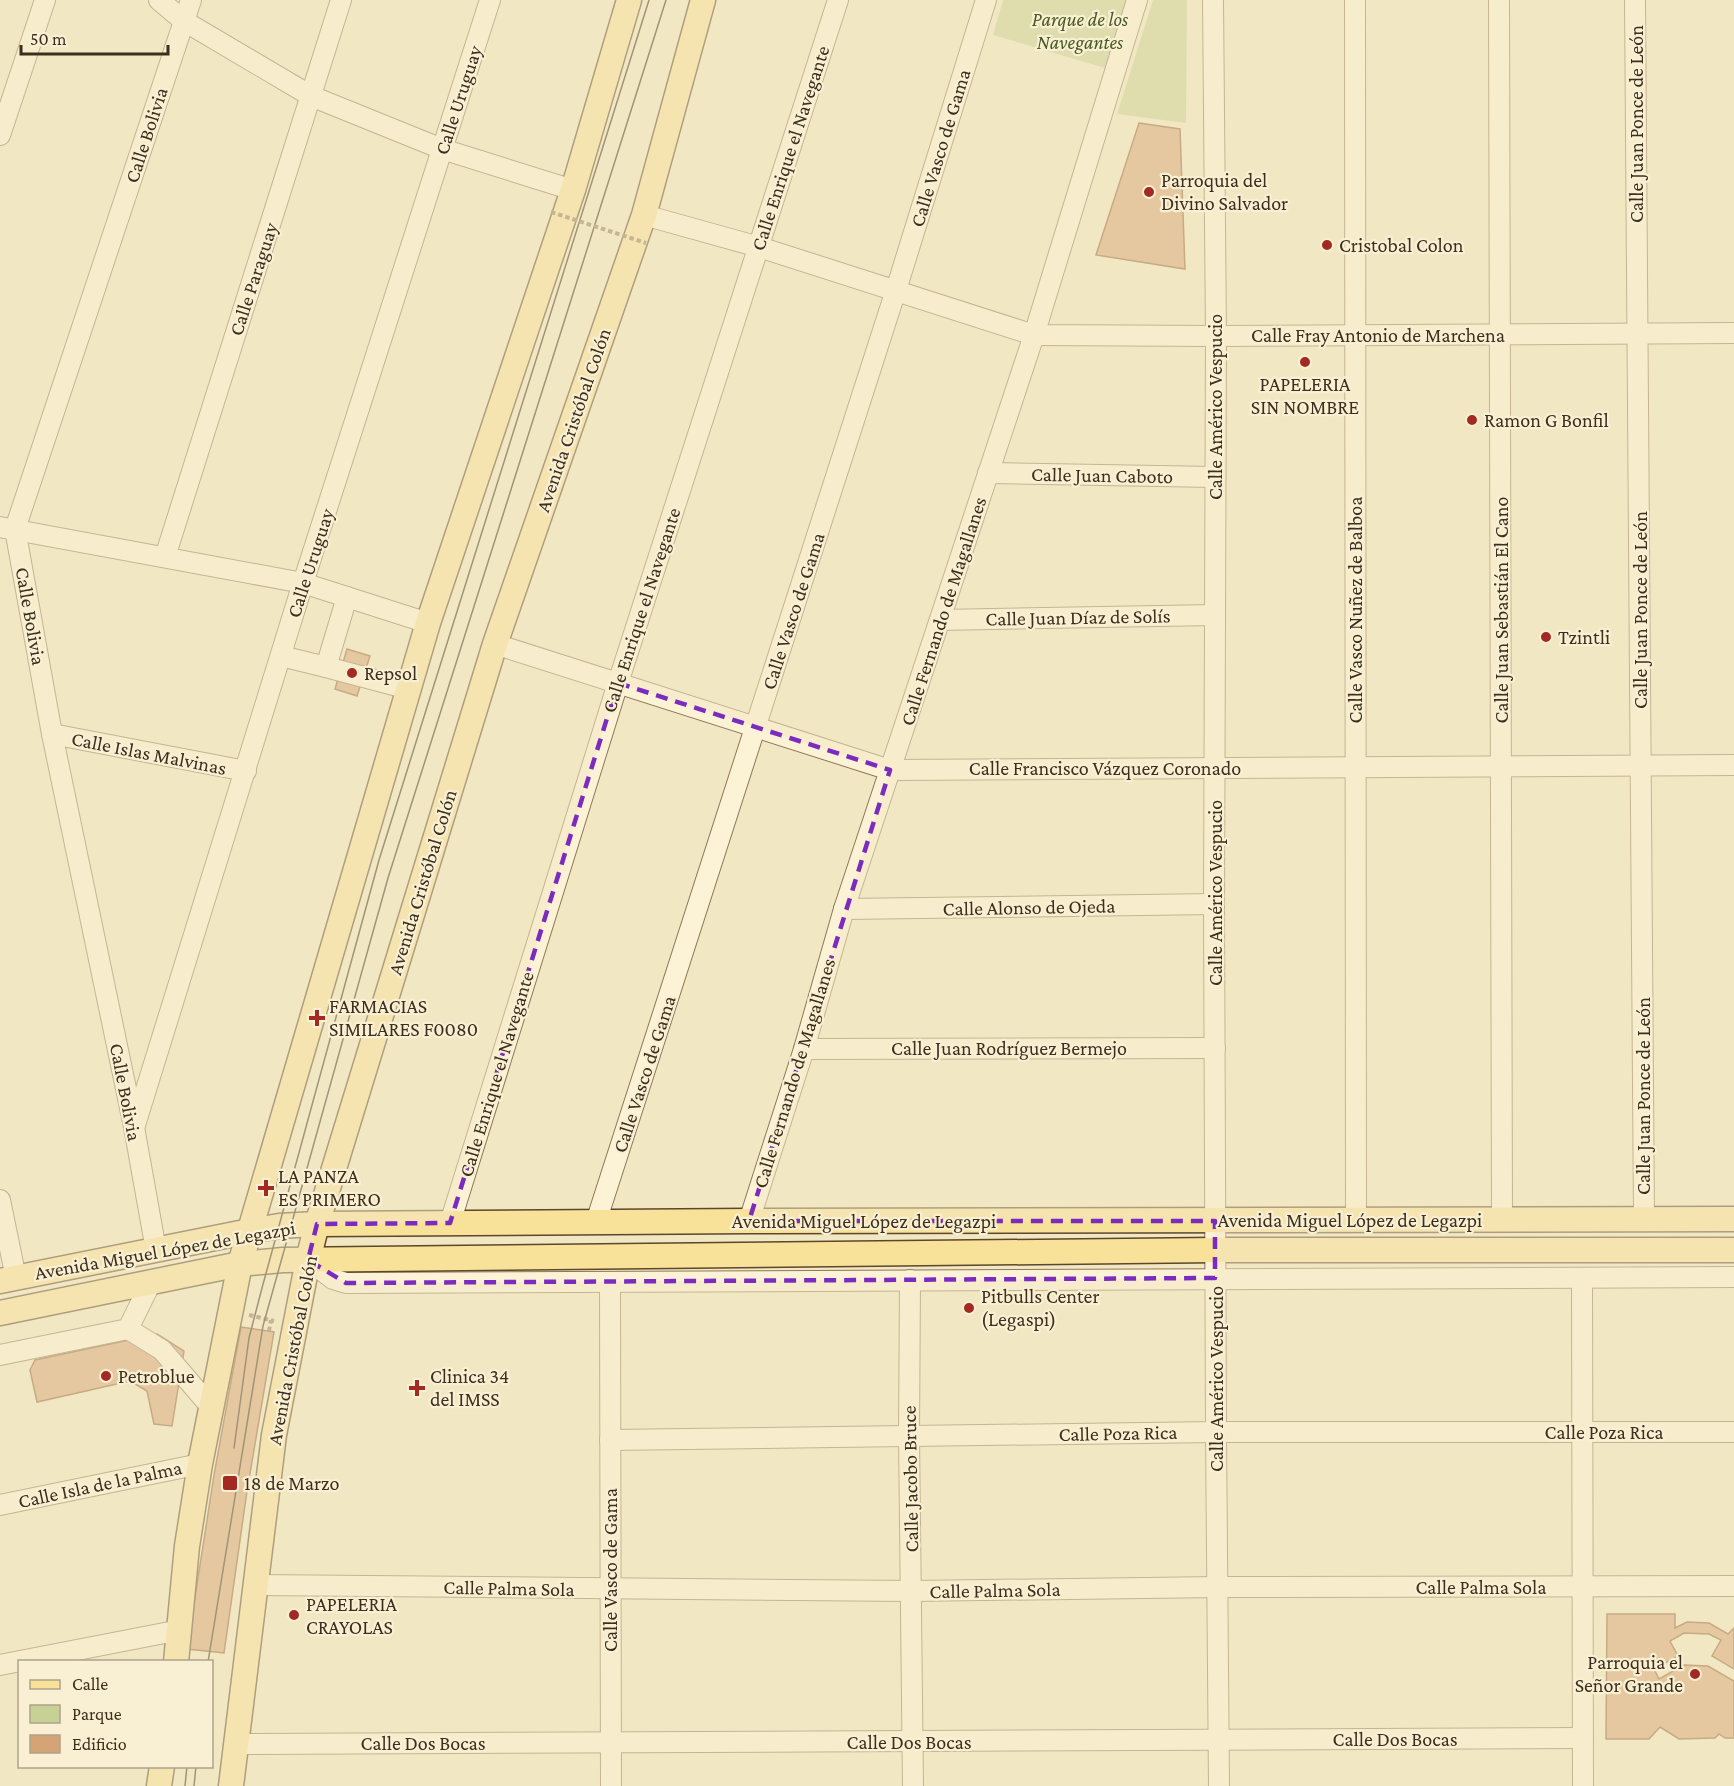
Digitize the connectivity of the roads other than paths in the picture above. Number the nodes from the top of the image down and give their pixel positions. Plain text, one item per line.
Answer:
1 (45, 0) edge
2 (159, 0) edge
3 (191, 0) edge
4 (341, 0) edge
5 (490, 0) edge
6 (629, 0) edge
7 (703, 0) edge
8 (838, 0) edge
9 (986, 0) edge
10 (1137, 0) edge
11 (1213, 0) edge
12 (1355, 0) edge
13 (1499, 0) edge
14 (1635, 0) edge
15 (184, 21) junction
16 (311, 96) junction
17 (0, 135) edge
18 (442, 149) junction
19 (573, 190) junction
20 (644, 214) junction
21 (759, 247) junction
22 (896, 290) junction
23 (1638, 333) junction
24 (1734, 333) edge
25 (1500, 334) junction
26 (1034, 335) junction
27 (1355, 335) junction
28 (1216, 336) junction
29 (988, 473) junction
30 (1215, 477) junction
31 (7, 528) edge
32 (165, 557) junction
33 (303, 583) junction
34 (347, 597) junction
35 (1215, 615) junction
36 (940, 620) junction
37 (428, 623) junction
38 (495, 644) junction
39 (281, 656) junction
40 (326, 667) junction
41 (618, 683) junction
42 (409, 688) junction
43 (756, 727) junction
44 (52, 734) junction
45 (1734, 765) edge
46 (1501, 766) junction
47 (1641, 766) junction
48 (1355, 767) junction
49 (1215, 768) junction
50 (890, 770) junction
51 (246, 771) junction
52 (1214, 904) junction
53 (844, 909) junction
54 (1215, 1048) junction
55 (804, 1049) junction
56 (134, 1127) junction
57 (0, 1200) edge
58 (1644, 1219) junction
59 (1734, 1219) edge
60 (1356, 1220) junction
61 (1502, 1220) junction
62 (749, 1221) junction
63 (1215, 1221) junction
64 (450, 1222) junction
65 (596, 1222) junction
66 (318, 1224) junction
67 (250, 1230) junction
68 (156, 1250) junction
69 (1215, 1250) junction
70 (1734, 1250) edge
71 (308, 1260) junction
72 (240, 1264) junction
73 (1734, 1277) edge
74 (1215, 1278) junction
75 (1582, 1278) junction
76 (8, 1280) edge
77 (910, 1280) junction
78 (151, 1282) junction
79 (610, 1282) junction
80 (0, 1313) edge
81 (128, 1329) junction
82 (0, 1355) edge
83 (212, 1407) junction
84 (1216, 1432) junction
85 (1582, 1432) junction
86 (1734, 1432) edge
87 (909, 1436) junction
88 (610, 1440) junction
89 (200, 1464) junction
90 (0, 1505) edge
91 (255, 1585) junction
92 (1582, 1586) junction
93 (1734, 1586) edge
94 (1218, 1587) junction
95 (609, 1590) junction
96 (912, 1591) junction
97 (180, 1630) junction
98 (26, 1660) edge
99 (176, 1660) edge
100 (18, 1662) edge
101 (0, 1665) edge
102 (1583, 1738) junction
103 (1220, 1740) junction
104 (610, 1742) junction
105 (911, 1742) junction
106 (235, 1744) junction
107 (162, 1768) edge
108 (159, 1786) edge
109 (231, 1786) edge
110 (611, 1786) edge
111 (912, 1786) edge
112 (1220, 1786) edge
113 (1583, 1786) edge

1 - 17 street
2 - 15 street
3 - 15 street, Calle Bolivia
4 - 16 street, Calle Paraguay
5 - 18 street, Calle Uruguay
6 - 19 main road
7 - 20 main road, Avenida Cristóbal Colón
8 - 21 street, Calle Enrique el Navegante
9 - 22 street, Calle Vasco de Gama
10 - 26 street, Calle Fernando de Magallanes
11 - 28 street, Calle Américo Vespucio
12 - 27 street, Calle Vasco Nuñez de Balboa
13 - 25 street, Calle Juan Sebastián El Cano
14 - 23 street, Calle Juan Ponce de León
15 - 16 street
15 - 31 street, Calle Bolivia
16 - 18 street
16 - 32 street, Calle Paraguay
18 - 19 street
18 - 33 street, Calle Uruguay
19 - 37 main road
20 - 21 street, Calle Fray Antonio de Marchena
20 - 38 main road, Avenida Cristóbal Colón
21 - 22 street, Calle Fray Antonio de Marchena
21 - 41 street, Calle Enrique el Navegante
22 - 26 street, Calle Fray Antonio de Marchena
22 - 43 street, Calle Vasco de Gama
23 - 24 street, Calle Fray Antonio de Marchena
23 - 25 street, Calle Fray Antonio de Marchena
23 - 47 street, Calle Juan Ponce de León
25 - 27 street, Calle Fray Antonio de Marchena
25 - 46 street, Calle Juan Sebastián El Cano
26 - 28 street, Calle Fray Antonio de Marchena
26 - 29 street, Calle Fernando de Magallanes
27 - 28 street, Calle Fray Antonio de Marchena
27 - 48 street, Calle Vasco Nuñez de Balboa
28 - 30 street, Calle Américo Vespucio
29 - 30 street, Calle Juan Caboto
29 - 36 street, Calle Fernando de Magallanes
30 - 35 street, Calle Américo Vespucio
31 - 32 street
31 - 44 street, Calle Bolivia
32 - 33 street
33 - 34 street
33 - 39 street, Calle Uruguay
34 - 37 street
34 - 40 street
35 - 36 street, Calle Juan Díaz de Solís
35 - 49 street, Calle Américo Vespucio
36 - 50 street, Calle Fernando de Magallanes
37 - 42 main road
38 - 41 street, Calle Francisco Vázquez Coronado
38 - 66 main road, Avenida Cristóbal Colón
39 - 40 street
39 - 51 street, Calle Uruguay
40 - 42 street
41 - 43 street, Calle Francisco Vázquez Coronado
41 - 64 street, Calle Enrique el Navegante
42 - 67 main road
43 - 50 street, Calle Francisco Vázquez Coronado
43 - 65 street, Calle Vasco de Gama
44 - 51 street, Calle Islas Malvinas
44 - 56 street, Calle Bolivia
45 - 47 street, Calle Francisco Vázquez Coronado
46 - 47 street, Calle Francisco Vázquez Coronado
46 - 48 street, Calle Francisco Vázquez Coronado
46 - 61 street, Calle Juan Sebastián El Cano
47 - 58 street, Calle Juan Ponce de León
48 - 49 street, Calle Francisco Vázquez Coronado
48 - 60 street, Calle Vasco Nuñez de Balboa
49 - 50 street, Calle Francisco Vázquez Coronado
49 - 52 street, Calle Américo Vespucio
50 - 53 street, Calle Fernando de Magallanes
51 - 56 street, Calle Uruguay
52 - 53 street, Calle Alonso de Ojeda
52 - 54 street, Calle Américo Vespucio
53 - 55 street, Calle Fernando de Magallanes
54 - 55 street, Calle Juan Rodríguez Bermejo
54 - 63 street, Calle Américo Vespucio
55 - 62 street, Calle Fernando de Magallanes
56 - 68 street, Calle Bolivia
57 - 76 street
58 - 59 main road, Avenida Miguel López de Legazpi
58 - 61 main road, Avenida Miguel López de Legazpi
60 - 61 main road, Avenida Miguel López de Legazpi
60 - 63 main road, Avenida Miguel López de Legazpi
62 - 63 main road, Avenida Miguel López de Legazpi
62 - 65 main road, Avenida Miguel López de Legazpi
63 - 69 street, Calle Américo Vespucio
64 - 65 main road, Avenida Miguel López de Legazpi
64 - 66 main road, Avenida Miguel López de Legazpi
66 - 67 main road, Avenida Miguel López de Legazpi
66 - 71 main road, Avenida Cristóbal Colón
67 - 68 main road, Avenida Miguel López de Legazpi
67 - 72 main road
68 - 76 main road, Avenida Miguel López de Legazpi
69 - 70 main road, Avenida Miguel López de Legazpi
69 - 71 main road, Avenida Miguel López de Legazpi
69 - 74 street, Calle Américo Vespucio
71 - 72 main road, Avenida Miguel López de Legazpi
71 - 79 street, Avenida Miguel López de Legazpi
71 - 91 main road, Avenida Cristóbal Colón
72 - 78 main road, Avenida Miguel López de Legazpi
72 - 83 main road
73 - 75 street, Avenida Miguel López de Legazpi
74 - 75 street, Avenida Miguel López de Legazpi
74 - 77 street, Avenida Miguel López de Legazpi
74 - 84 street, Calle Américo Vespucio
75 - 85 street
77 - 79 street, Avenida Miguel López de Legazpi
77 - 87 street, Calle Jacobo Bruce
78 - 80 main road, Avenida Miguel López de Legazpi
78 - 81 street
79 - 88 street, Calle Vasco de Gama
81 - 82 street
81 - 83 street
83 - 89 main road
84 - 85 street, Calle Poza Rica
84 - 87 street, Calle Poza Rica
84 - 94 street, Calle Américo Vespucio
85 - 86 street, Calle Poza Rica
85 - 92 street
87 - 88 street, Calle Poza Rica
87 - 96 street, Calle Jacobo Bruce
88 - 95 street, Calle Vasco de Gama
89 - 90 street, Calle Isla de la Palma
89 - 97 main road
91 - 95 street, Calle Palma Sola
91 - 106 main road, Avenida Cristóbal Colón
92 - 93 street, Calle Palma Sola
92 - 94 street, Calle Palma Sola
92 - 102 street
94 - 96 street, Calle Palma Sola
94 - 103 street, Calle Américo Vespucio
95 - 96 street, Calle Palma Sola
95 - 104 street, Calle Vasco de Gama
96 - 105 street, Calle Jacobo Bruce
97 - 98 street
97 - 99 main road
100 - 101 street
102 - 103 street, Calle Dos Bocas
102 - 113 street
103 - 105 street, Calle Dos Bocas
103 - 112 street, Calle Américo Vespucio
104 - 105 street, Calle Dos Bocas
104 - 106 street, Calle Dos Bocas
104 - 110 street, Calle Vasco de Gama
105 - 111 street, Calle Jacobo Bruce
106 - 109 main road, Avenida Cristóbal Colón
107 - 108 main road

